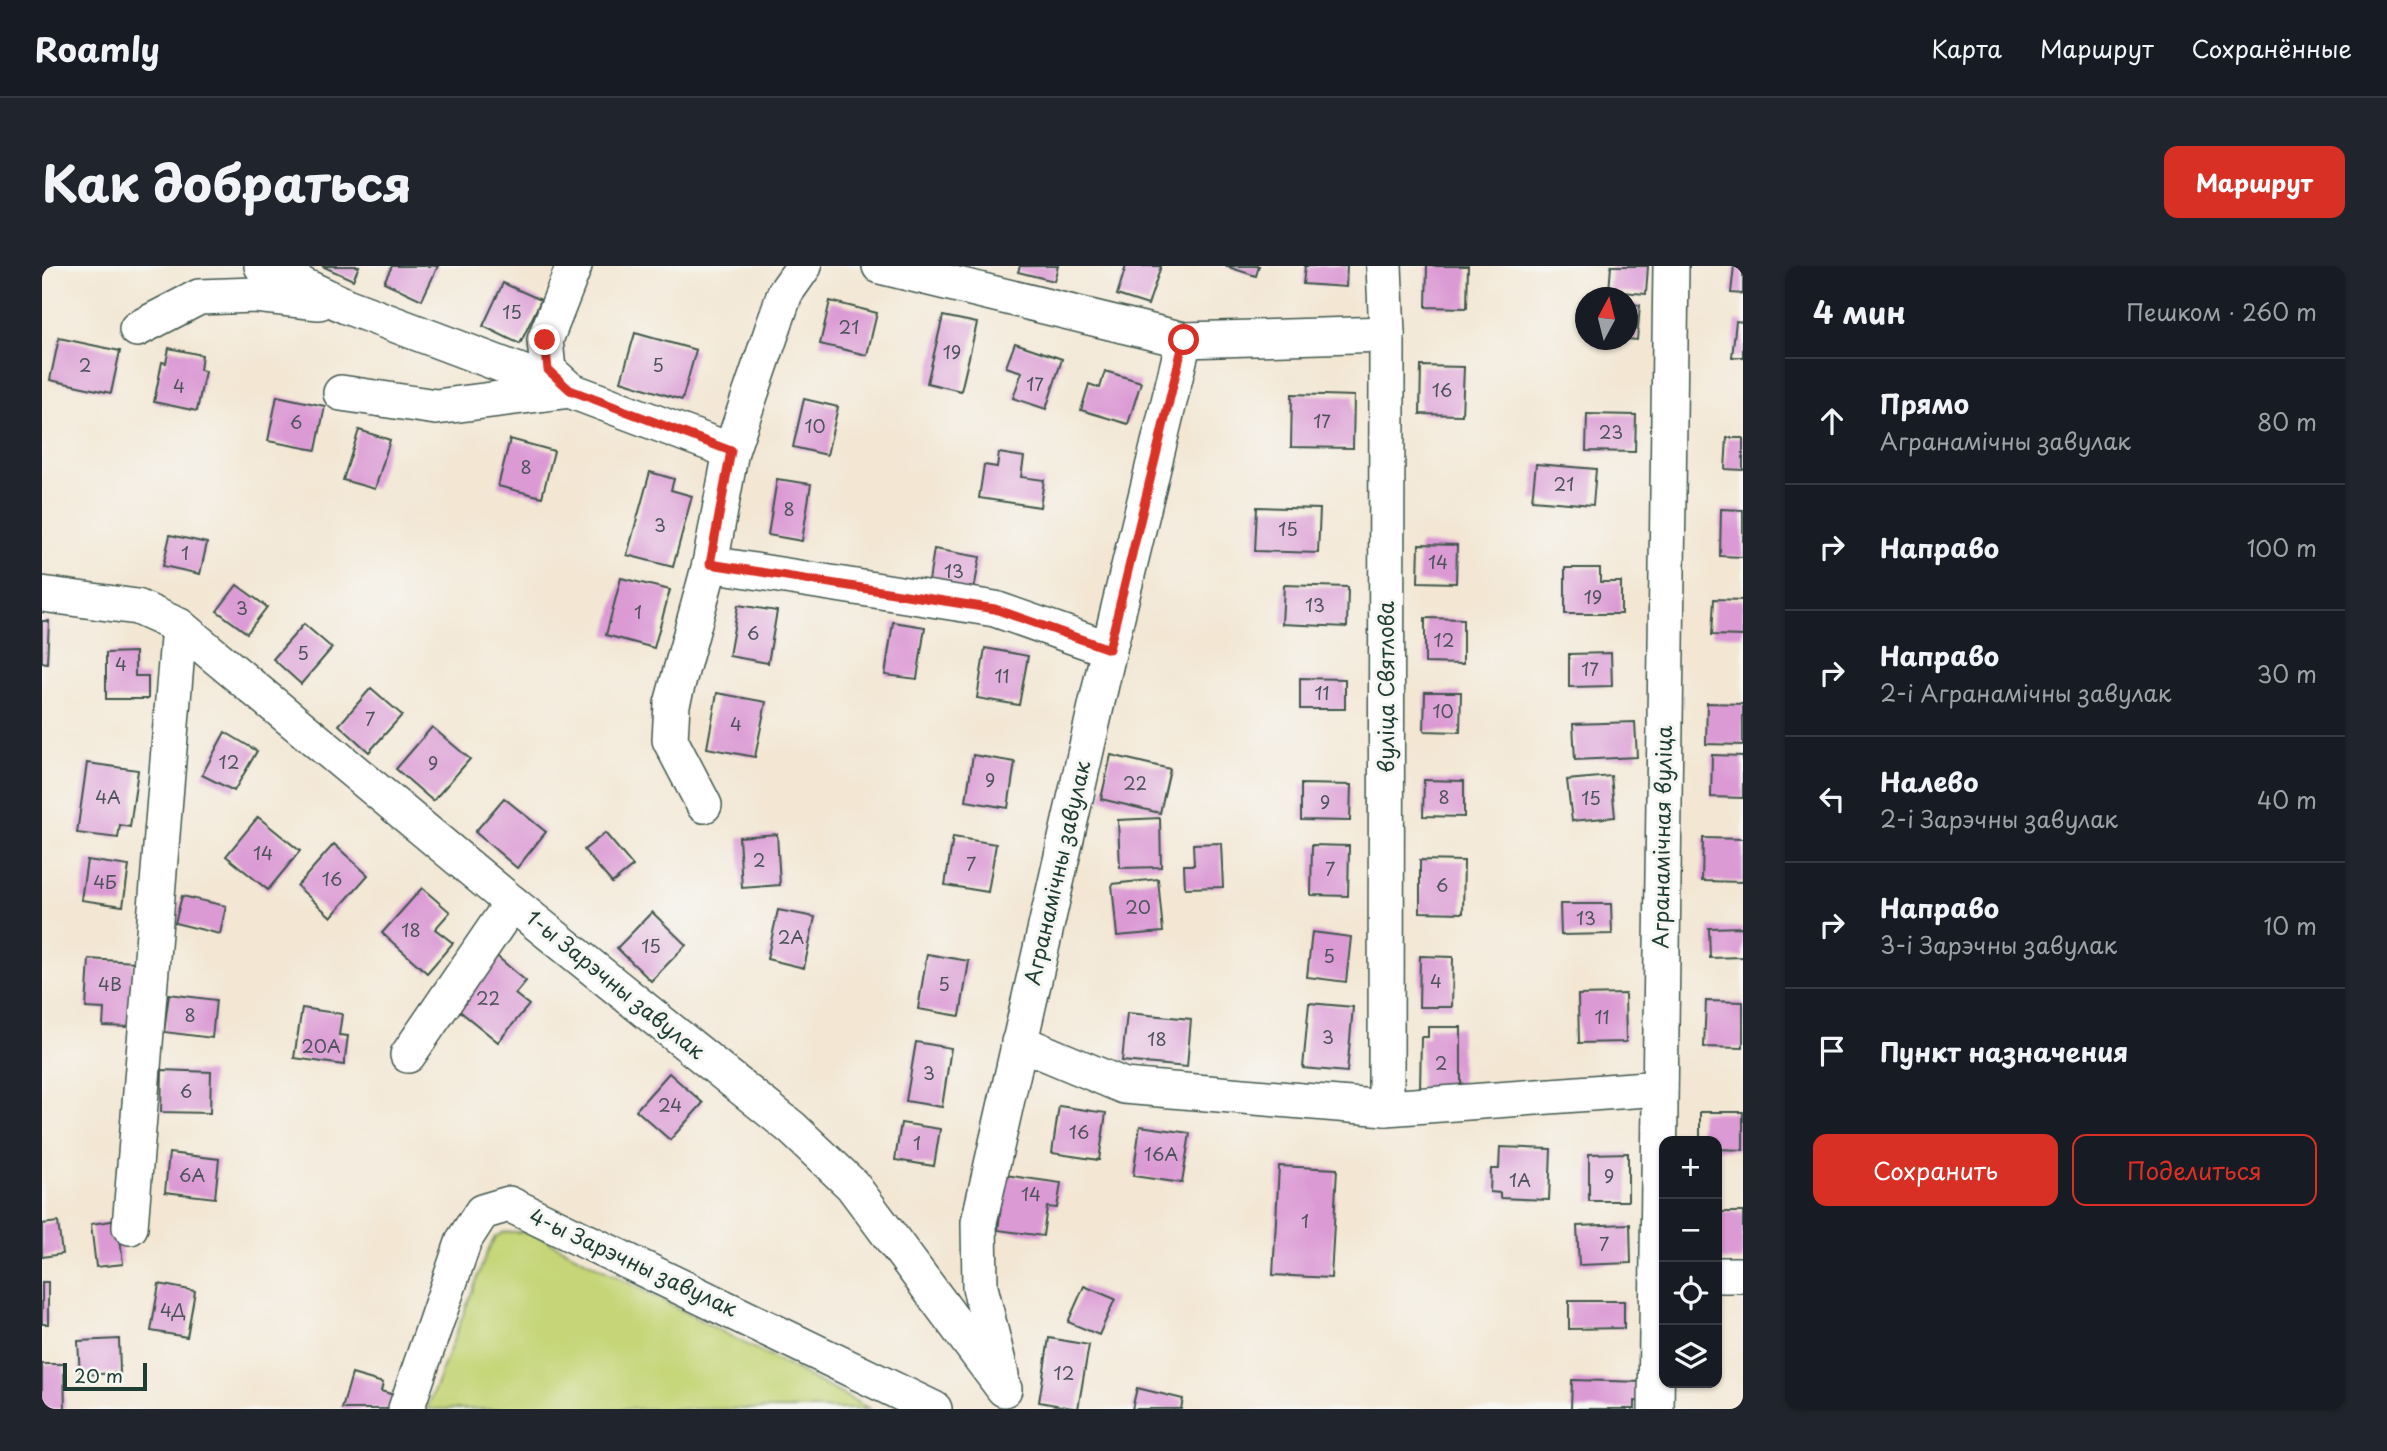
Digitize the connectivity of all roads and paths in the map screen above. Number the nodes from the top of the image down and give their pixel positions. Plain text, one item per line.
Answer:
1 (262, 266) edge
2 (574, 266) edge
3 (804, 266) edge
4 (880, 266) edge
5 (1384, 266) edge
6 (1671, 266) edge
7 (346, 306) junction
8 (137, 329) dead end
9 (1387, 334) junction
10 (1184, 340) junction
11 (570, 390) junction
12 (341, 393) dead end
13 (731, 451) junction
14 (710, 564) junction
15 (42, 594) edge
16 (179, 626) junction
17 (1109, 649) junction
18 (704, 805) dead end
19 (512, 903) junction
20 (1019, 1042) junction
21 (408, 1055) dead end
22 (1660, 1088) junction
23 (1386, 1108) junction
24 (130, 1227) dead end
25 (1660, 1262) edge
26 (1722, 1275) edge
27 (1743, 1275) edge
28 (1659, 1308) edge
29 (1007, 1399) edge
30 (406, 1409) edge
31 (934, 1409) edge
32 (1656, 1409) edge

1 - 7 street
2 - 11 street
3 - 13 street
4 - 10 street
5 - 9 street, вуліца Святлова
6 - 22 street, Агранамічная вуліца
7 - 8 street
7 - 11 street
9 - 10 street
9 - 23 street, вуліца Святлова
10 - 17 street, Агранамічны завулак
11 - 12 street
11 - 13 street
13 - 14 street
14 - 17 street
14 - 18 street
15 - 16 street, 1-ы Зарэчны завулак
16 - 19 street, 1-ы Зарэчны завулак
16 - 24 street
17 - 20 street, Агранамічны завулак
19 - 21 street
19 - 29 street, 1-ы Зарэчны завулак
20 - 23 street
20 - 29 street, Агранамічны завулак
22 - 23 street
22 - 25 street, Агранамічная вуліца
26 - 27 street
28 - 32 street, Агранамічная вуліца
30 - 31 street, 4-ы Зарэчны завулак

